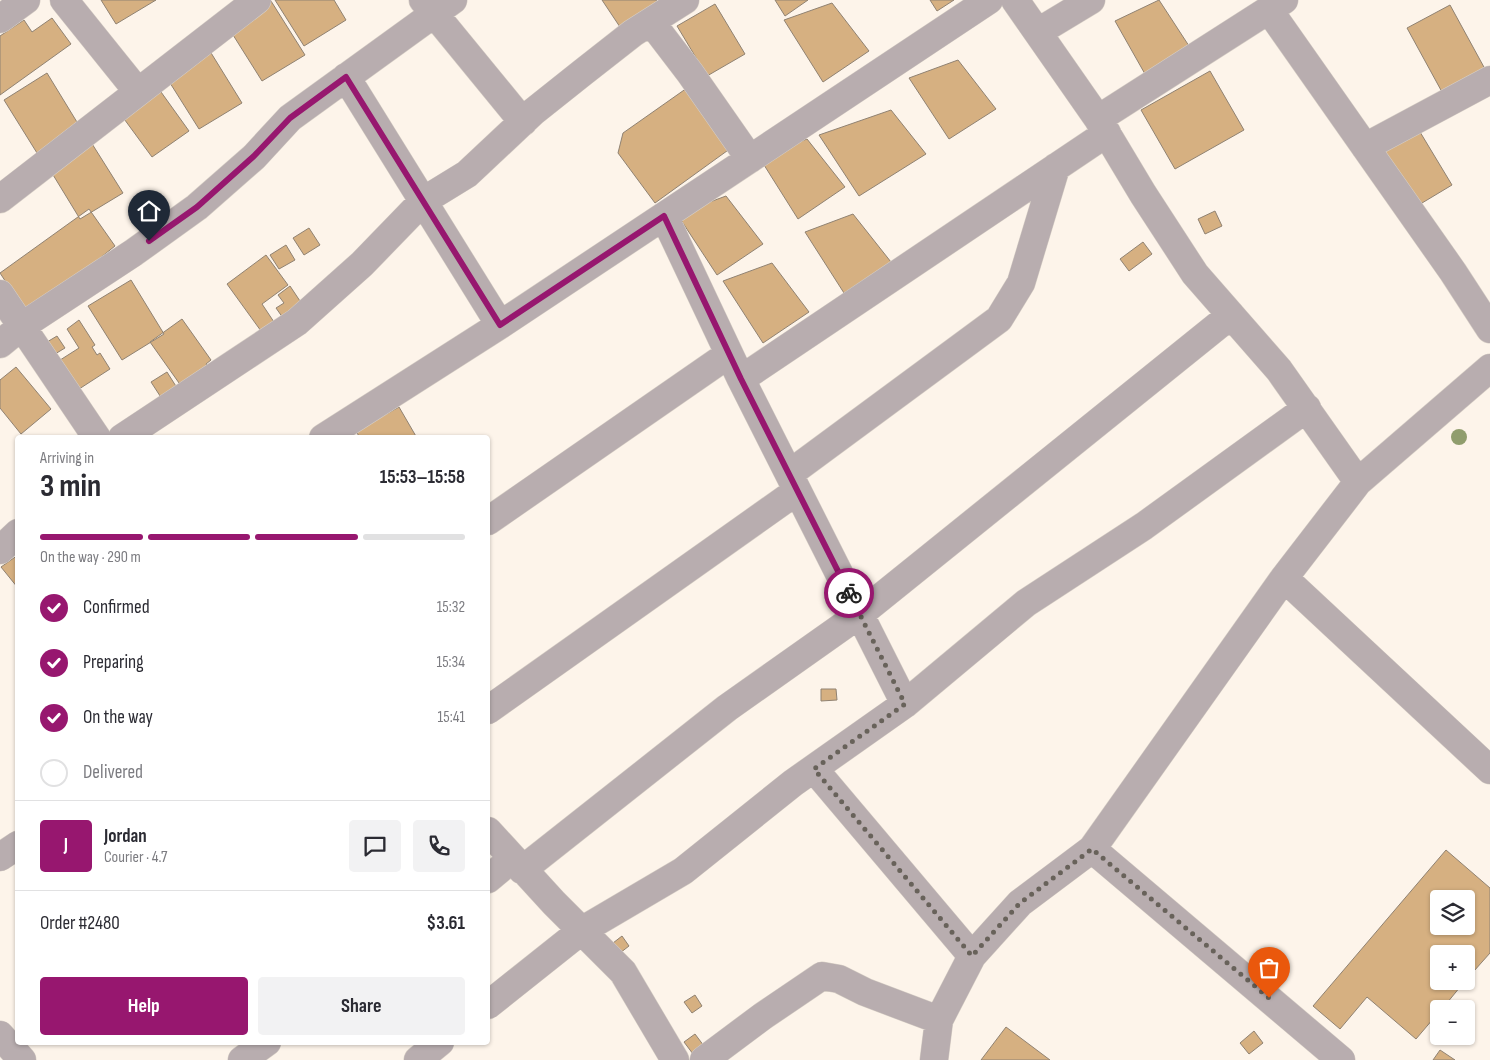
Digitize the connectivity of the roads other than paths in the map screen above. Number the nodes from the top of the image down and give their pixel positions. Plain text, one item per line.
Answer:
1 (26, 0) edge
2 (64, 0) edge
3 (257, 0) edge
4 (685, 0) edge
5 (990, 0) edge
6 (1015, 0) edge
7 (1091, 0) edge
8 (437, 5) edge
9 (1277, 5) edge
10 (0, 19) edge
11 (651, 22) junction
12 (1038, 32) junction
13 (346, 77) junction
14 (1490, 80) edge
15 (138, 92) junction
16 (523, 122) junction
17 (1102, 126) junction
18 (1365, 147) junction
19 (750, 159) junction
20 (1056, 167) junction
21 (0, 199) edge
22 (423, 201) junction
23 (664, 216) junction
24 (0, 294) edge
25 (1231, 315) junction
26 (500, 325) junction
27 (22, 326) junction
28 (1490, 329) edge
29 (0, 344) edge
30 (729, 354) junction
31 (1490, 368) edge
32 (741, 379) junction
33 (1307, 408) junction
34 (95, 435) edge
35 (127, 435) edge
36 (328, 435) edge
37 (793, 482) junction
38 (1358, 482) junction
39 (490, 520) edge
40 (15, 536) edge
41 (0, 550) edge
42 (1284, 578) junction
43 (860, 614) junction
44 (905, 704) junction
45 (490, 709) edge
46 (814, 769) junction
47 (1490, 770) edge
48 (490, 834) edge
49 (15, 847) edge
50 (1092, 849) junction
51 (0, 857) edge
52 (517, 864) junction
53 (490, 878) edge
54 (581, 931) junction
55 (972, 956) junction
56 (490, 1003) edge
57 (939, 1020) junction
58 (0, 1035) edge
59 (263, 1045) edge
60 (436, 1045) edge
61 (23, 1055) edge
62 (242, 1060) edge
63 (418, 1060) edge
64 (675, 1060) edge
65 (704, 1060) edge
66 (934, 1060) edge
67 (1341, 1060) edge

1 - 10 street
2 - 15 street
3 - 15 street
4 - 11 street
5 - 19 street
6 - 12 street
7 - 12 street
8 - 13 street
8 - 16 street
9 - 17 street
9 - 18 street
11 - 16 street
11 - 19 street
12 - 17 street
13 - 22 street
13 - 27 street
14 - 18 street
15 - 21 street
16 - 22 street
17 - 20 street
17 - 25 street
18 - 28 street
19 - 23 street
20 - 32 street
20 - 37 street
22 - 26 street
22 - 35 street
23 - 26 street
23 - 30 street
24 - 27 street
25 - 33 street
25 - 43 street
26 - 36 street
27 - 29 street
27 - 34 street
30 - 32 street
30 - 39 street
31 - 38 street
32 - 37 street
33 - 38 street
33 - 44 street
37 - 43 street
37 - 45 street
38 - 42 street
40 - 41 street
42 - 47 street
42 - 50 street
43 - 44 street
43 - 52 street
44 - 46 street
46 - 54 street
46 - 55 street
48 - 52 street
49 - 51 street
50 - 55 street
50 - 67 street
52 - 53 street
52 - 54 street
54 - 56 street
54 - 64 street
55 - 57 street
57 - 65 street
57 - 66 street
58 - 61 street
59 - 62 street
60 - 63 street

